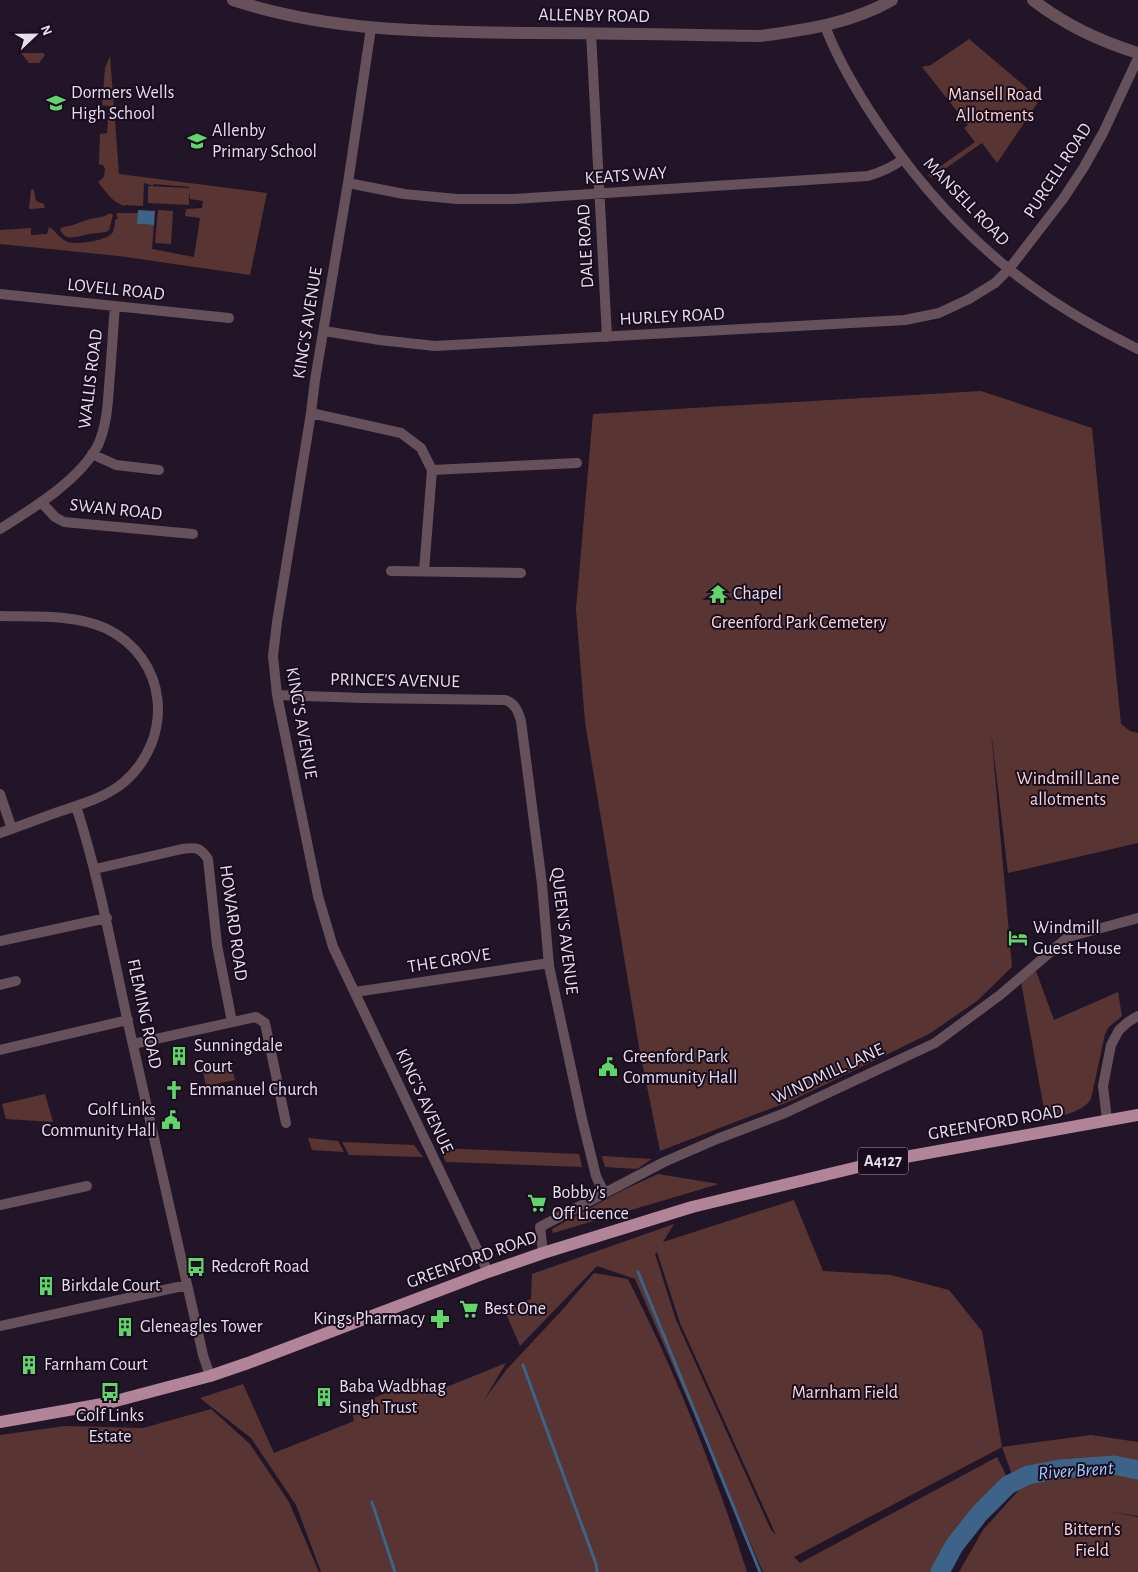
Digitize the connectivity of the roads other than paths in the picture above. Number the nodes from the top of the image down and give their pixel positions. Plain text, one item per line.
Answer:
1 (233, 0) edge
2 (892, 0) edge
3 (1033, 0) edge
4 (825, 26) junction
5 (370, 28) junction
6 (591, 33) junction
7 (1138, 53) edge
8 (1138, 58) edge
9 (903, 159) junction
10 (348, 183) junction
11 (600, 194) junction
12 (1009, 269) junction
13 (0, 294) edge
14 (115, 306) junction
15 (229, 318) dead end
16 (324, 331) junction
17 (608, 337) junction
18 (1138, 349) edge
19 (311, 413) junction
20 (92, 454) junction
21 (577, 463) dead end
22 (158, 470) dead end
23 (432, 470) junction
24 (41, 502) junction
25 (0, 529) edge
26 (193, 534) dead end
27 (391, 571) dead end
28 (424, 571) junction
29 (521, 573) dead end
30 (0, 616) edge
31 (277, 695) junction
32 (512, 702) joint
33 (0, 794) edge
34 (76, 806) junction
35 (12, 829) junction
36 (0, 833) edge
37 (95, 869) junction
38 (107, 918) junction
39 (1138, 918) edge
40 (0, 941) edge
41 (549, 963) junction
42 (16, 981) dead end
43 (0, 985) edge
44 (355, 992) junction
45 (1138, 1016) edge
46 (128, 1020) junction
47 (232, 1022) junction
48 (133, 1044) junction
49 (0, 1050) edge
50 (1138, 1115) edge
51 (1107, 1120) junction
52 (286, 1123) dead end
53 (87, 1186) dead end
54 (604, 1193) junction
55 (0, 1205) edge
56 (543, 1253) junction
57 (488, 1272) junction
58 (187, 1285) junction
59 (0, 1326) edge
60 (210, 1376) junction
61 (0, 1422) edge

1 - 5 street, ALLENBY ROAD
2 - 4 street, ALLENBY ROAD
3 - 7 street
4 - 6 street, ALLENBY ROAD
4 - 9 street, MANSELL ROAD
5 - 6 street, ALLENBY ROAD
5 - 10 street, KING'S AVENUE
6 - 11 street, DALE ROAD
8 - 12 street, PURCELL ROAD
9 - 11 street, KEATS WAY
9 - 12 street, MANSELL ROAD
10 - 11 street, KEATS WAY
10 - 16 street, KING'S AVENUE
11 - 17 street, DALE ROAD
12 - 17 street, HURLEY ROAD
12 - 18 street, MANSELL ROAD
13 - 14 street, LOVELL ROAD
14 - 15 street, LOVELL ROAD
14 - 20 street, WALLIS ROAD
16 - 17 street, HURLEY ROAD
16 - 19 street, KING'S AVENUE
19 - 23 street
19 - 31 street, KING'S AVENUE
20 - 22 street
20 - 24 street, WALLIS ROAD
21 - 23 street
23 - 28 street
24 - 25 street, WALLIS ROAD
24 - 26 street, SWAN ROAD
27 - 28 street
28 - 29 street
30 - 34 street
31 - 32 street, PRINCE'S AVENUE
31 - 44 street, KING'S AVENUE
32 - 41 street, QUEEN'S AVENUE
33 - 35 street
34 - 35 street
34 - 37 street, FLEMING ROAD
35 - 36 street
37 - 38 street, FLEMING ROAD
37 - 47 street, HOWARD ROAD
38 - 40 street
38 - 46 street, FLEMING ROAD
39 - 54 street, WINDMILL LANE
41 - 44 street, THE GROVE
41 - 54 street, QUEEN'S AVENUE
42 - 43 street
44 - 57 street, KING'S AVENUE
45 - 51 street
46 - 48 street, FLEMING ROAD
46 - 49 street
47 - 48 street
47 - 52 street
48 - 58 street, FLEMING ROAD
50 - 51 main road, GREENFORD ROAD / A4127
51 - 56 main road, GREENFORD ROAD / A4127
53 - 55 street
54 - 56 street, WINDMILL LANE
56 - 57 main road, GREENFORD ROAD / A4127
57 - 60 main road, GREENFORD ROAD / A4127
58 - 59 street
58 - 60 street, FLEMING ROAD
60 - 61 main road, GREENFORD ROAD / A4127

